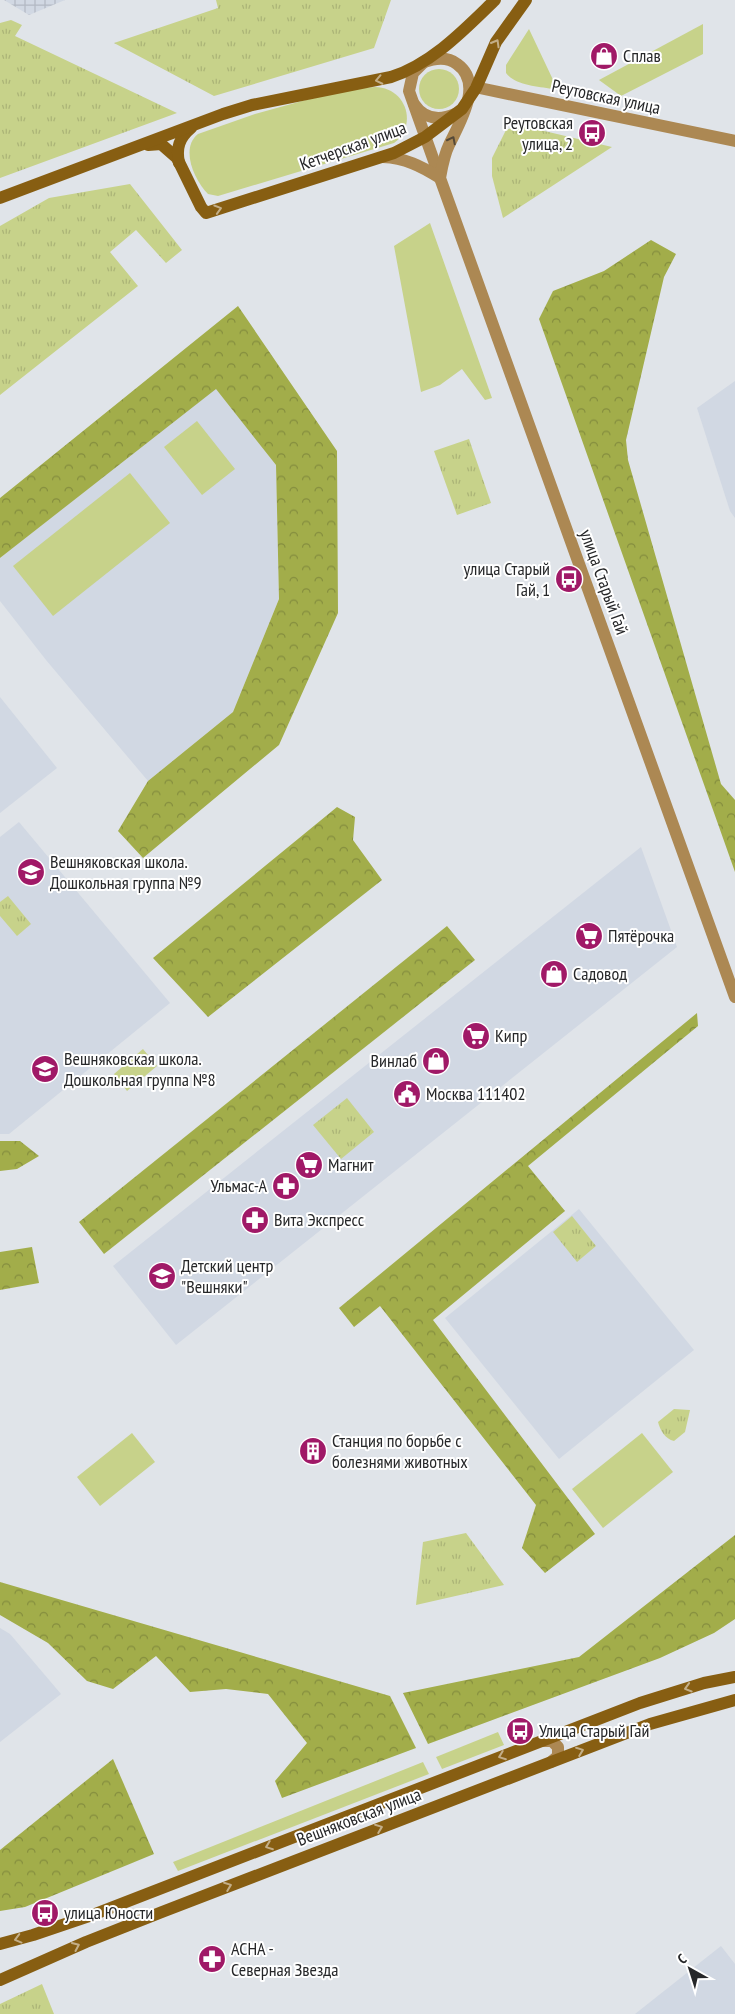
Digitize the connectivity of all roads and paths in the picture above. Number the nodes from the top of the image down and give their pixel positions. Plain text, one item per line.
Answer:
1 (496, 0) edge
2 (526, 0) edge
3 (424, 62) junction
4 (473, 87) junction
5 (411, 97) junction
6 (467, 102) junction
7 (456, 114) junction
8 (197, 124) junction
9 (425, 137) junction
10 (735, 141) edge
11 (128, 150) junction
12 (382, 157) junction
13 (180, 165) junction
14 (440, 178) junction
15 (0, 198) edge
16 (735, 997) edge
17 (735, 1677) edge
18 (735, 1700) edge
19 (543, 1741) junction
20 (551, 1762) junction
21 (0, 1944) edge
22 (0, 1980) edge

1 - 3 main road, Кетчерская улица
4 -> 2 main road, Кетчерская улица
3 - 4 street
3 - 5 street, улица Старый Гай
3 -> 8 main road, Кетчерская улица
4 - 6 main road, Кетчерская улица
4 - 10 street, Реутовская улица
5 - 7 street
5 - 9 street, улица Старый Гай
6 - 7 main road, Кетчерская улица
14 -> 6 street
7 - 9 main road, Кетчерская улица
8 - 11 main road, Кетчерская улица
8 - 13 main road, Кетчерская улица
9 - 12 main road, Кетчерская улица
9 - 14 street, улица Старый Гай
11 - 13 main road, Кетчерская улица
11 - 15 main road, Кетчерская улица
13 -> 12 main road, Кетчерская улица
12 - 14 street
14 - 16 street, улица Старый Гай
17 -> 19 main road, Вешняковская улица
20 -> 18 main road, Вешняковская улица
19 - 20 street
19 -> 21 main road, Вешняковская улица
22 -> 20 main road, Вешняковская улица

